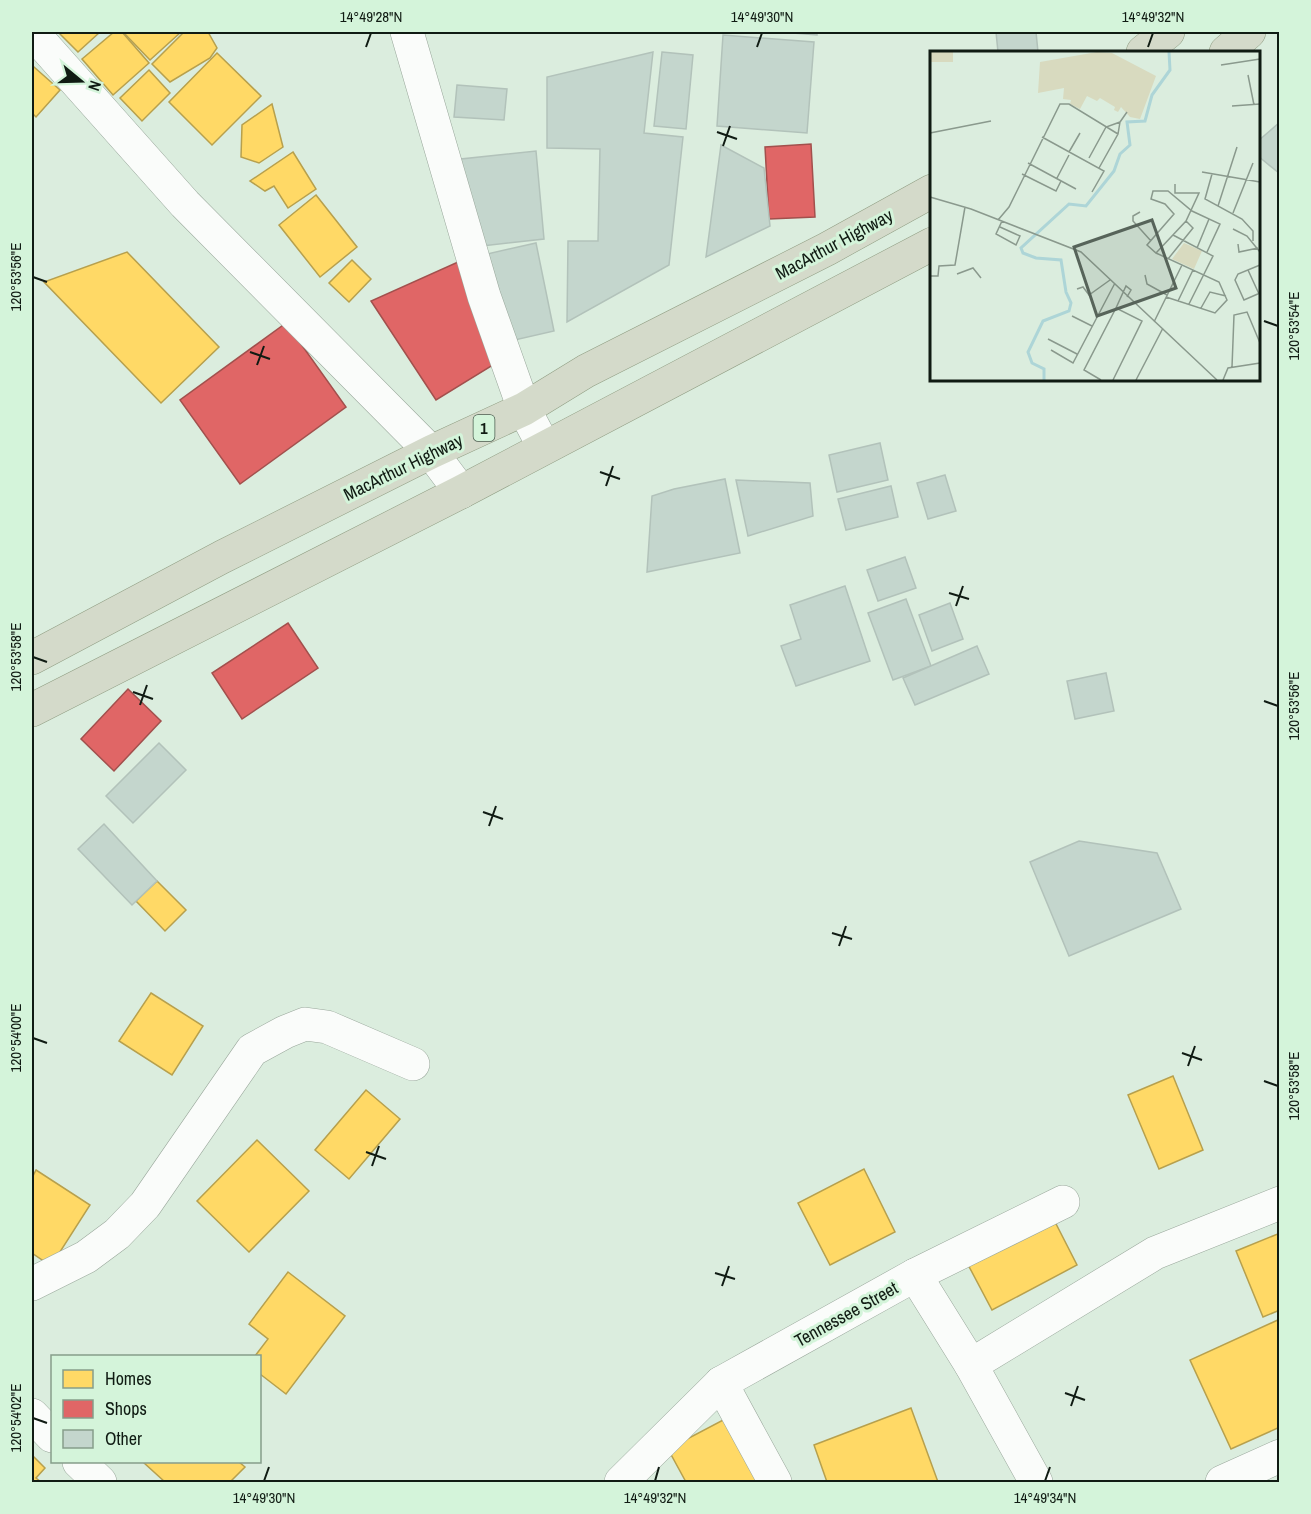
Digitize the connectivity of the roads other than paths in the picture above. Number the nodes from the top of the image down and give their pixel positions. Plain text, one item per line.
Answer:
1 (32, 32) edge
2 (407, 32) edge
3 (1168, 32) edge
4 (1249, 32) edge
5 (1144, 51) edge
6 (1227, 51) edge
7 (930, 192) edge
8 (930, 245) edge
9 (524, 409) junction
10 (544, 447) junction
11 (431, 452) junction
12 (461, 492) junction
13 (32, 658) edge
14 (32, 710) edge
15 (413, 1064) dead end
16 (1064, 1202) dead end
17 (1280, 1203) edge
18 (915, 1275) junction
19 (32, 1284) edge
20 (971, 1365) junction
21 (721, 1383) junction
22 (32, 1415) edge
23 (51, 1435) edge
24 (1280, 1456) edge
25 (81, 1463) edge
26 (100, 1482) edge
27 (621, 1482) edge
28 (775, 1482) edge
29 (1036, 1482) edge
30 (1222, 1482) edge

1 - 11 street
2 - 9 street
3 - 5 highway
4 - 6 highway
7 - 9 highway, MacArthur Highway / 1
8 - 10 highway
9 - 10 street
9 - 11 highway, MacArthur Highway / 1
10 - 12 highway
11 - 12 street
11 - 13 highway, MacArthur Highway / 1
12 - 14 highway
15 - 19 street
16 - 18 street
17 - 20 street
18 - 20 street, Tennessee Street
18 - 21 street, Tennessee Street
20 - 29 street, Tennessee Street
21 - 27 street, Tennessee Street
21 - 28 street
22 - 23 street
24 - 30 street
25 - 26 street

